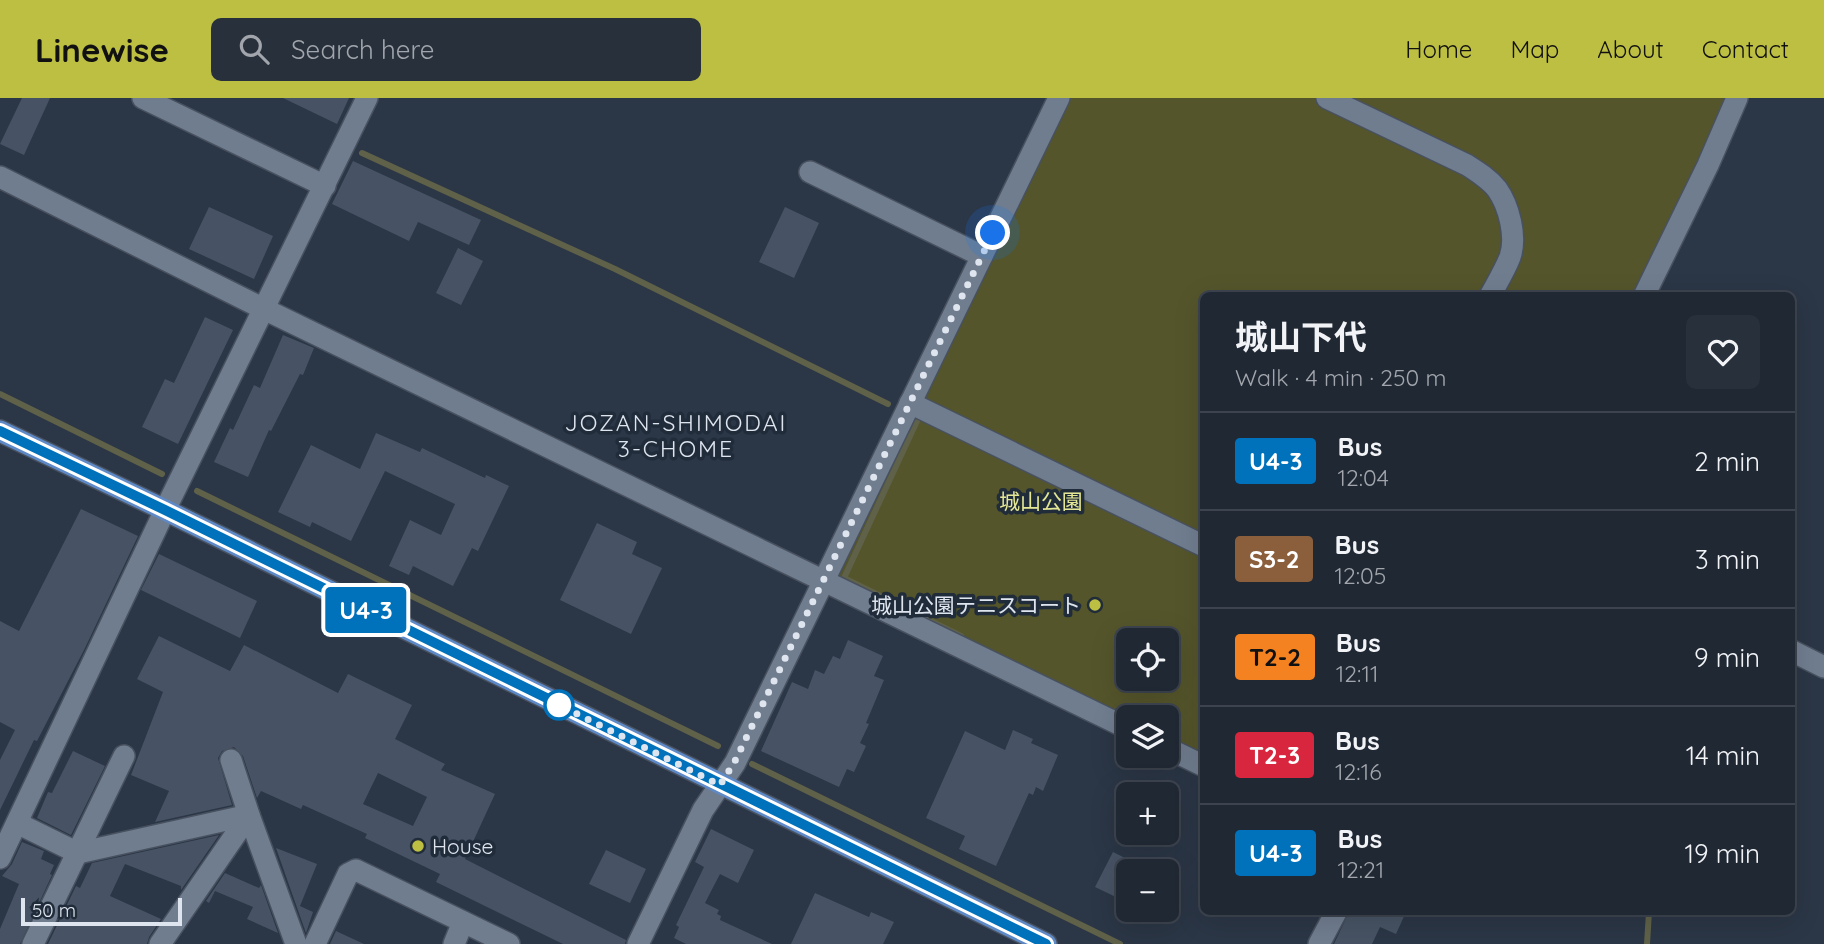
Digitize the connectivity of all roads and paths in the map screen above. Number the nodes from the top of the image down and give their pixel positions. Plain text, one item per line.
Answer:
1 (143, 98) edge
2 (367, 98) edge
3 (1059, 98) edge
4 (1327, 98) edge
5 (1737, 98) edge
6 (810, 172) dead end
7 (0, 177) edge
8 (325, 186) junction
9 (982, 256) junction
10 (1492, 292) edge
11 (1646, 292) edge
12 (264, 309) junction
13 (910, 402) junction
14 (0, 431) edge
15 (165, 510) junction
16 (1200, 544) edge
17 (823, 579) junction
18 (1795, 652) edge
19 (1824, 667) edge
20 (1116, 723) edge
21 (1179, 754) edge
22 (124, 756) dead end
23 (231, 760) dead end
24 (1200, 764) edge
25 (720, 785) junction
26 (249, 815) junction
27 (17, 823) junction
28 (78, 853) junction
29 (0, 858) edge
30 (1334, 915) edge
31 (463, 922) junction
32 (33, 944) edge
33 (160, 944) edge
34 (296, 944) edge
35 (315, 944) edge
36 (454, 944) edge
37 (509, 944) edge
38 (638, 944) edge
39 (1046, 944) edge
40 (1319, 944) edge

1 - 8 street
2 - 8 street
3 - 9 street
4 - 10 street
5 - 11 street
6 - 9 street
7 - 12 street
8 - 12 street
9 - 13 street
12 - 15 street
12 - 17 street
13 - 16 street
13 - 17 street
14 - 15 main road
15 - 25 main road
15 - 27 street
17 - 20 street
17 - 25 street
18 - 19 street
21 - 24 street
22 - 28 street
23 - 26 street
25 - 38 street
25 - 39 main road
26 - 28 street
26 - 33 street
26 - 34 street
27 - 28 street
27 - 29 street
28 - 32 street
30 - 40 street
31 - 35 street
31 - 36 street
31 - 37 street

